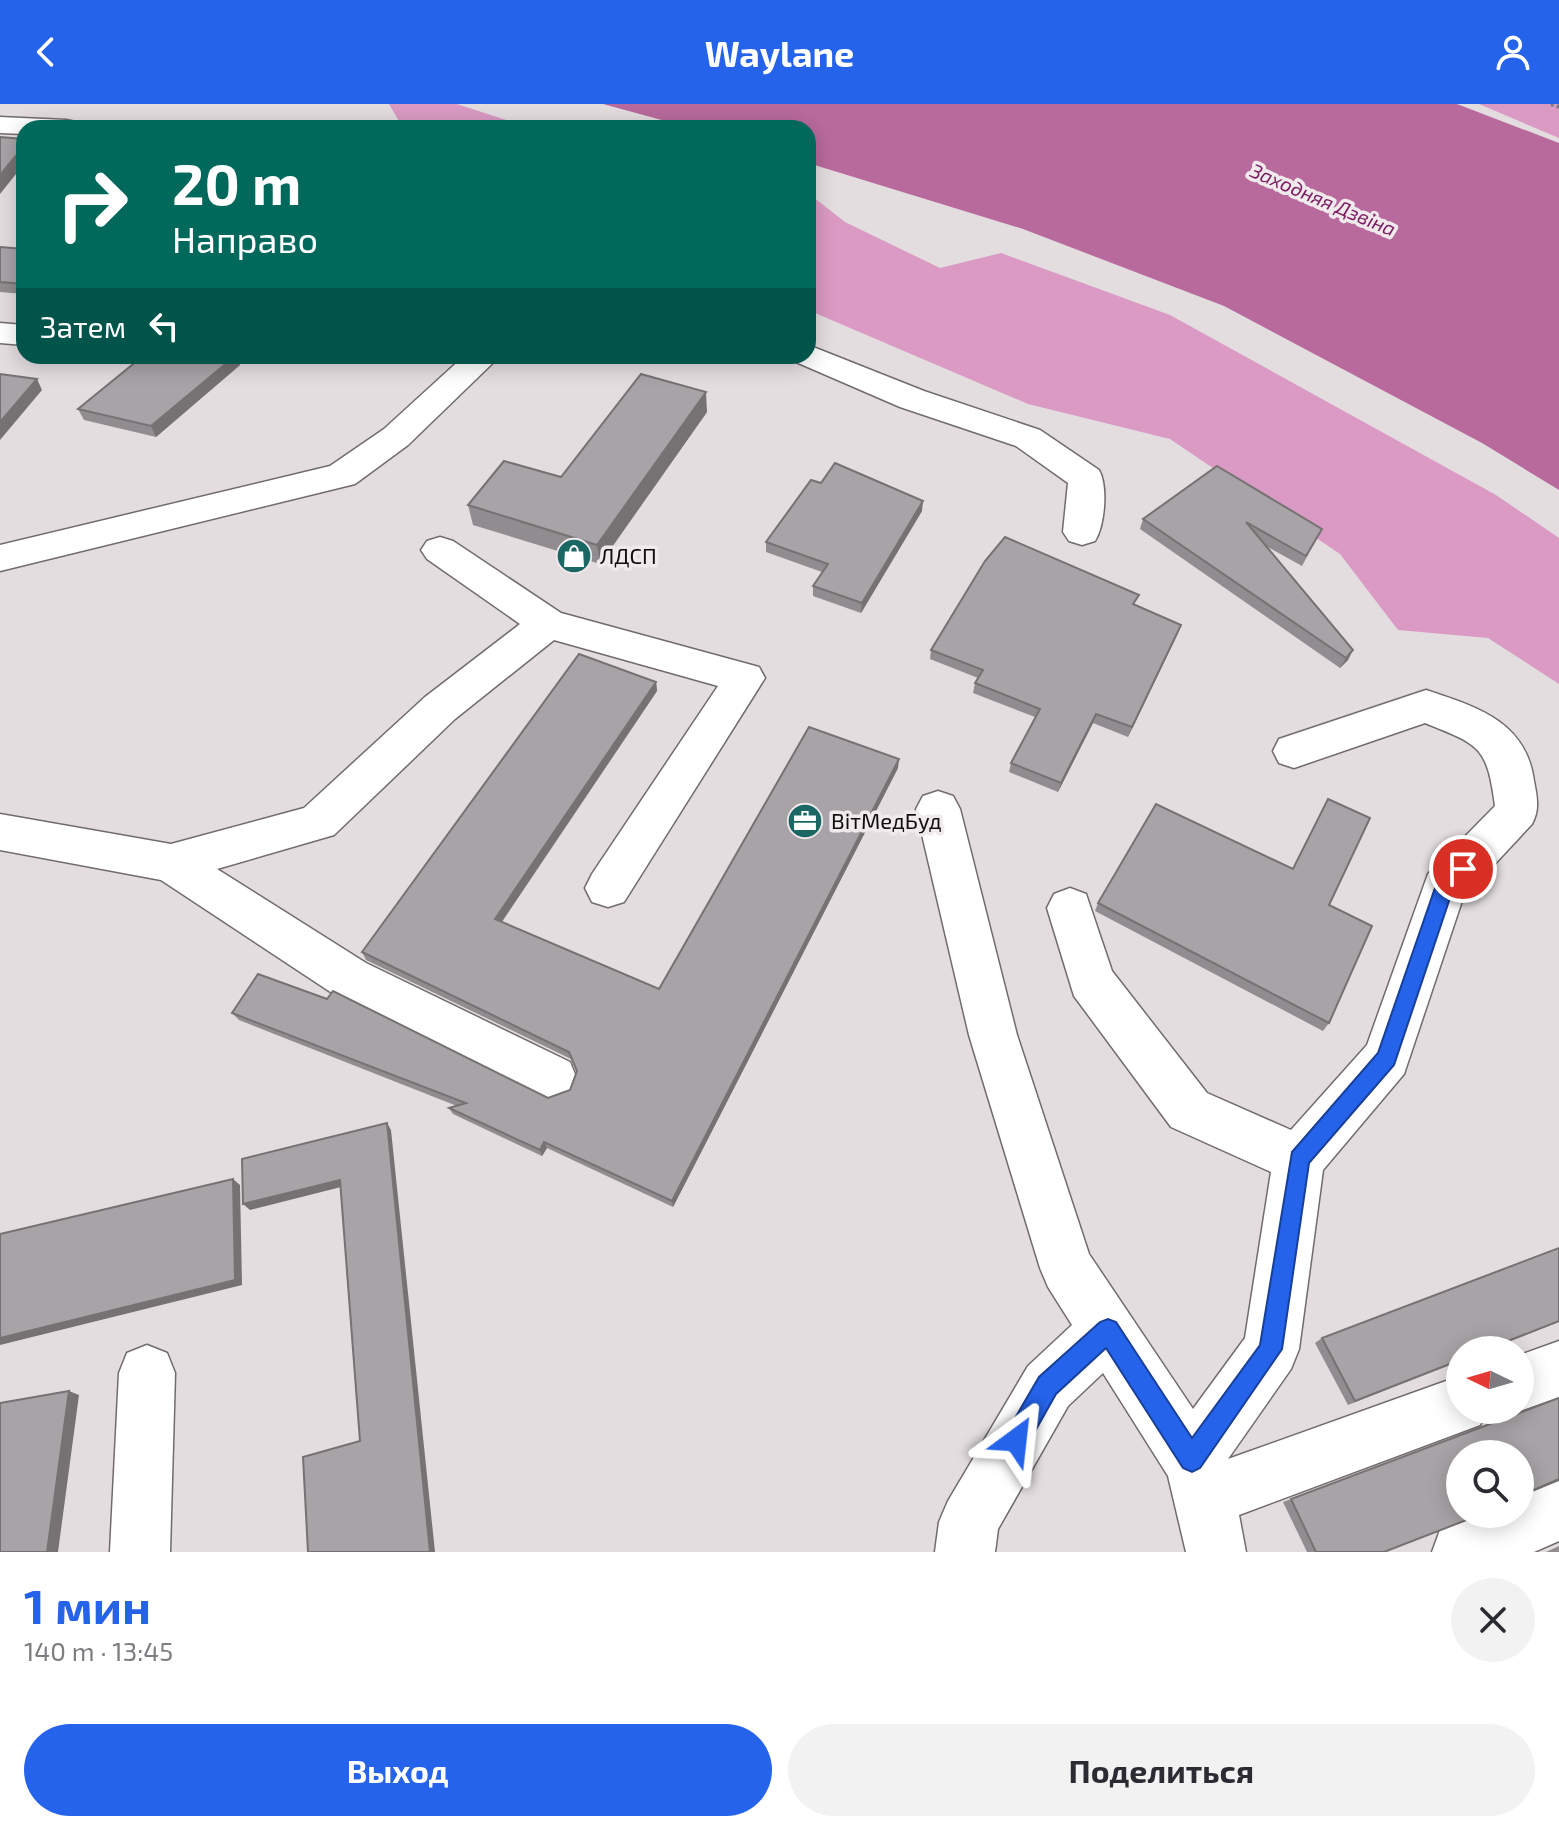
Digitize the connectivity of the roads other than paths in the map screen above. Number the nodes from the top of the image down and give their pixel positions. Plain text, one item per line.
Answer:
1 (816, 358) edge
2 (475, 364) edge
3 (1082, 532) dead end
4 (440, 550) dead end
5 (0, 558) edge
6 (548, 624) junction
7 (1294, 751) dead end
8 (938, 809) dead end
9 (0, 832) edge
10 (171, 863) junction
11 (608, 888) dead end
12 (1070, 908) dead end
13 (552, 1079) dead end
14 (1299, 1159) junction
15 (1108, 1330) junction
16 (1559, 1369) edge
17 (147, 1373) dead end
18 (1534, 1378) edge
19 (1446, 1409) edge
20 (1198, 1478) junction
21 (1559, 1511) edge
22 (140, 1552) edge
23 (965, 1552) edge
24 (1216, 1552) edge
25 (1462, 1552) edge

1 - 3 lane
2 - 5 lane
4 - 6 lane
6 - 10 lane
6 - 11 lane
7 - 14 lane
8 - 15 lane
9 - 10 lane
10 - 13 lane
12 - 14 lane
14 - 20 lane
15 - 20 lane
15 - 23 lane
16 - 18 lane
17 - 22 lane
19 - 20 lane
20 - 24 lane
21 - 25 lane

